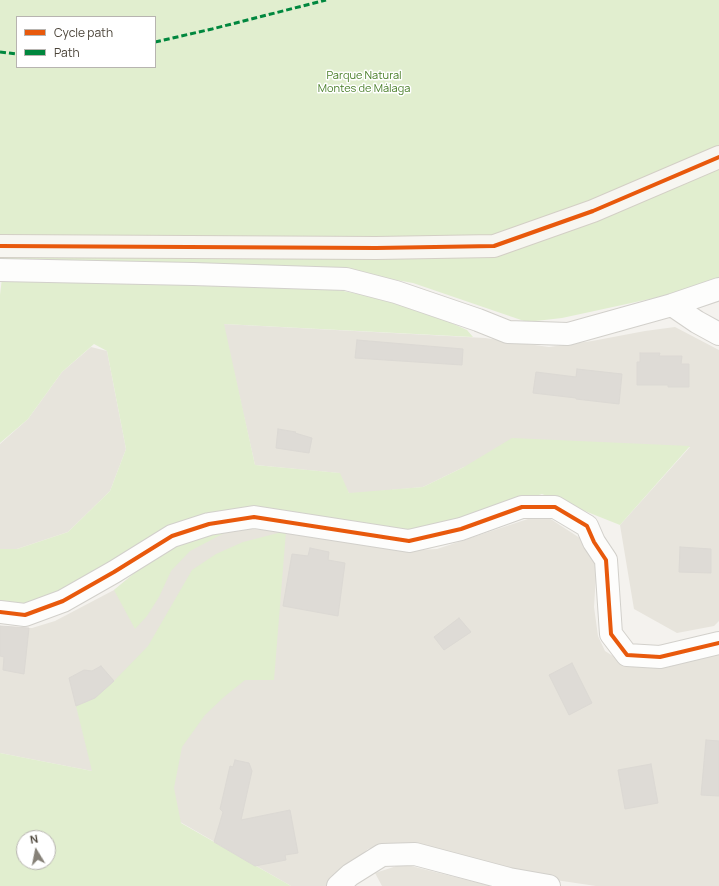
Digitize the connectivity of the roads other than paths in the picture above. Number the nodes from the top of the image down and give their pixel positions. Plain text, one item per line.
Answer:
1 (719, 157) edge
2 (0, 246) edge
3 (0, 270) edge
4 (719, 289) edge
5 (672, 305) junction
6 (719, 334) edge
7 (0, 612) edge
8 (719, 643) edge
9 (338, 886) edge
10 (550, 886) edge

1 - 2 main road
3 - 5 street
4 - 5 street
5 - 6 street
7 - 8 street
9 - 10 street

